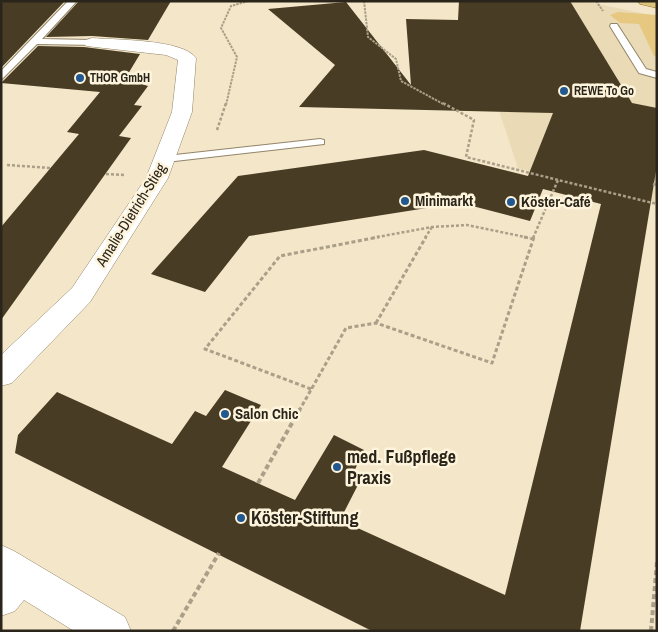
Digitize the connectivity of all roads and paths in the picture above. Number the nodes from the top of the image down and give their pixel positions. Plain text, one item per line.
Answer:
1 (73, 1) edge
2 (248, 1) edge
3 (364, 1) edge
4 (644, 1) edge
5 (657, 4) edge
6 (614, 26) dead end
7 (36, 41) junction
8 (92, 43) joint
9 (657, 75) edge
10 (1, 77) edge
11 (320, 142) dead end
12 (206, 155) junction
13 (166, 159) junction
14 (7, 165) dead end
15 (51, 168) dead end
16 (558, 180) junction
17 (657, 204) edge
18 (432, 227) junction
19 (533, 239) junction
20 (376, 323) junction
21 (1, 374) edge
22 (311, 389) junction
23 (258, 483) dead end
24 (219, 552) dead end
25 (657, 562) edge
26 (7, 579) edge
27 (112, 631) edge
28 (173, 631) edge
29 (651, 631) edge

1 - 7 lane
2 - 12 path
3 - 16 path
4 - 5 main road
6 - 9 lane
7 - 8 lane
7 - 10 lane
8 - 13 street, Amalie-Dietrich-Stieg
11 - 12 lane
12 - 13 lane
13 - 21 street, Amalie-Dietrich-Stieg
14 - 15 path
16 - 17 path
16 - 19 path
18 - 19 path
18 - 20 path
18 - 22 path
19 - 20 path
20 - 22 path
22 - 23 path
24 - 28 path
25 - 29 path
26 - 27 street

